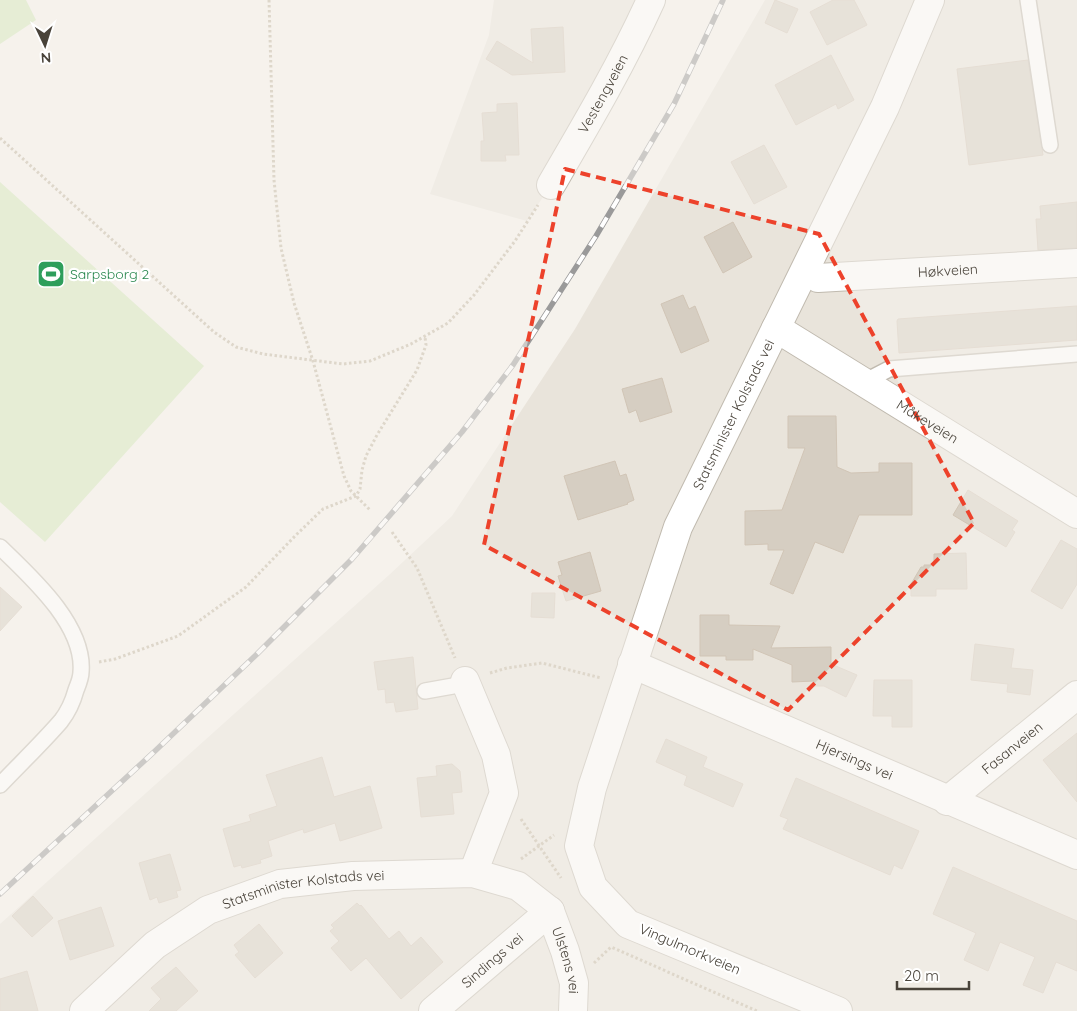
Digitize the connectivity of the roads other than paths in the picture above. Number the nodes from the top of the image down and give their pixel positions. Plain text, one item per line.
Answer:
1 (651, 0) edge
2 (930, 0) edge
3 (1028, 0) edge
4 (1050, 145) dead end
5 (550, 186) road end
6 (1077, 263) edge
7 (818, 278) dead end
8 (776, 328) junction
9 (1077, 354) edge
10 (864, 382) junction
11 (1077, 514) edge
12 (0, 548) edge
13 (632, 664) junction
14 (465, 681) joint
15 (425, 691) dead end
16 (1077, 695) edge
17 (0, 784) edge
18 (947, 801) junction
19 (579, 846) joint
20 (1077, 855) edge
21 (473, 873) junction
22 (550, 911) junction
23 (84, 1011) edge
24 (434, 1011) edge
25 (572, 1011) edge
26 (838, 1011) edge

1 - 5 street, Vestengveien
2 - 8 street, Statsminister Kolstads vei
3 - 4 lane
6 - 7 street, Høkveien
8 - 10 street, Måkeveien
8 - 13 street, Statsminister Kolstads vei
9 - 10 lane
10 - 11 street, Måkeveien
12 - 17 lane
13 - 18 street, Hjersings vei
13 - 19 street, Statsminister Kolstads vei
14 - 15 lane
14 - 21 street
16 - 18 street, Fasanveien
18 - 20 street, Hjersings vei
19 - 26 street, Vingulmorkveien
21 - 22 street, Statsminister Kolstads vei
21 - 23 street, Statsminister Kolstads vei
22 - 24 street, Sindings vei
22 - 25 street, Ulstens vei

